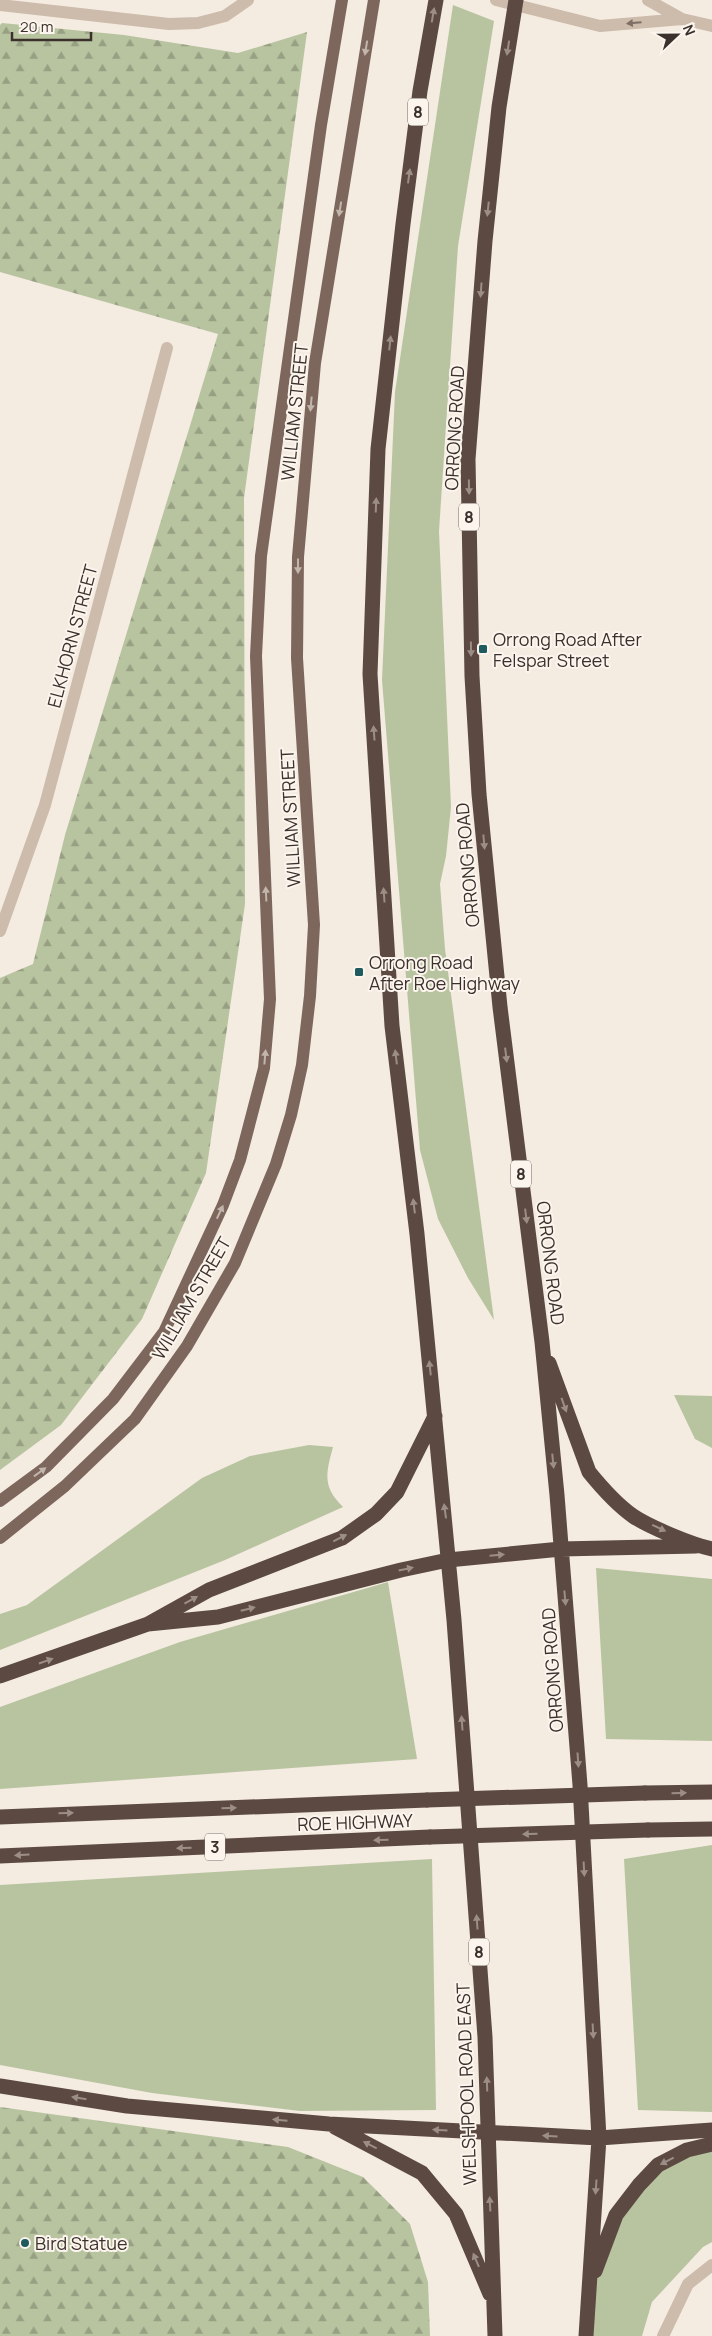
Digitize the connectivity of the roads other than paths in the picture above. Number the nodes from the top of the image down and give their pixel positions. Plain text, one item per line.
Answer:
1 (248, 0) edge
2 (342, 0) edge
3 (374, 0) edge
4 (436, 0) edge
5 (496, 0) edge
6 (648, 0) edge
7 (516, 2) edge
8 (0, 5) edge
9 (682, 19) junction
10 (712, 26) edge
11 (167, 348) dead end
12 (0, 931) edge
13 (542, 1342) junction
14 (435, 1416) junction
15 (0, 1501) edge
16 (0, 1538) edge
17 (696, 1546) junction
18 (561, 1549) junction
19 (712, 1549) edge
20 (448, 1560) junction
21 (148, 1624) junction
22 (0, 1676) edge
23 (712, 1792) edge
24 (0, 1817) edge
25 (712, 1828) edge
26 (0, 1856) edge
27 (0, 2086) edge
28 (329, 2124) junction
29 (712, 2130) edge
30 (488, 2133) junction
31 (599, 2138) junction
32 (712, 2144) edge
33 (712, 2265) edge
34 (589, 2287) junction
35 (494, 2305) junction
36 (495, 2336) edge
37 (586, 2336) edge
38 (663, 2336) edge

1 - 8 street
15 -> 2 main road, WILLIAM STREET
3 -> 16 main road, WILLIAM STREET
14 -> 4 highway, 8
5 - 7 street
6 - 9 street
9 -> 7 street
7 -> 13 highway, ORRONG ROAD / 8
9 - 10 street
11 - 12 street, ELKHORN STREET
13 -> 17 highway
13 -> 18 highway, ORRONG ROAD / 8
20 -> 14 highway, 8
21 -> 14 highway
17 - 18 highway
17 - 19 highway
20 -> 18 highway
18 -> 31 highway, ORRONG ROAD / 8
21 -> 20 highway
30 -> 20 highway, WELSHPOOL ROAD EAST / 8
22 -> 21 highway
24 -> 23 highway, ROE HIGHWAY / 3, bridge
25 -> 26 highway, ROE HIGHWAY / 3, bridge
28 -> 27 highway
30 -> 28 highway
35 -> 28 highway
29 - 31 highway
31 -> 30 highway
35 -> 30 highway, WELSHPOOL ROAD EAST / 8
31 -> 34 highway, 8
32 -> 34 highway
33 - 38 street
34 - 37 highway, 8
35 - 36 highway, WELSHPOOL ROAD EAST / 8

